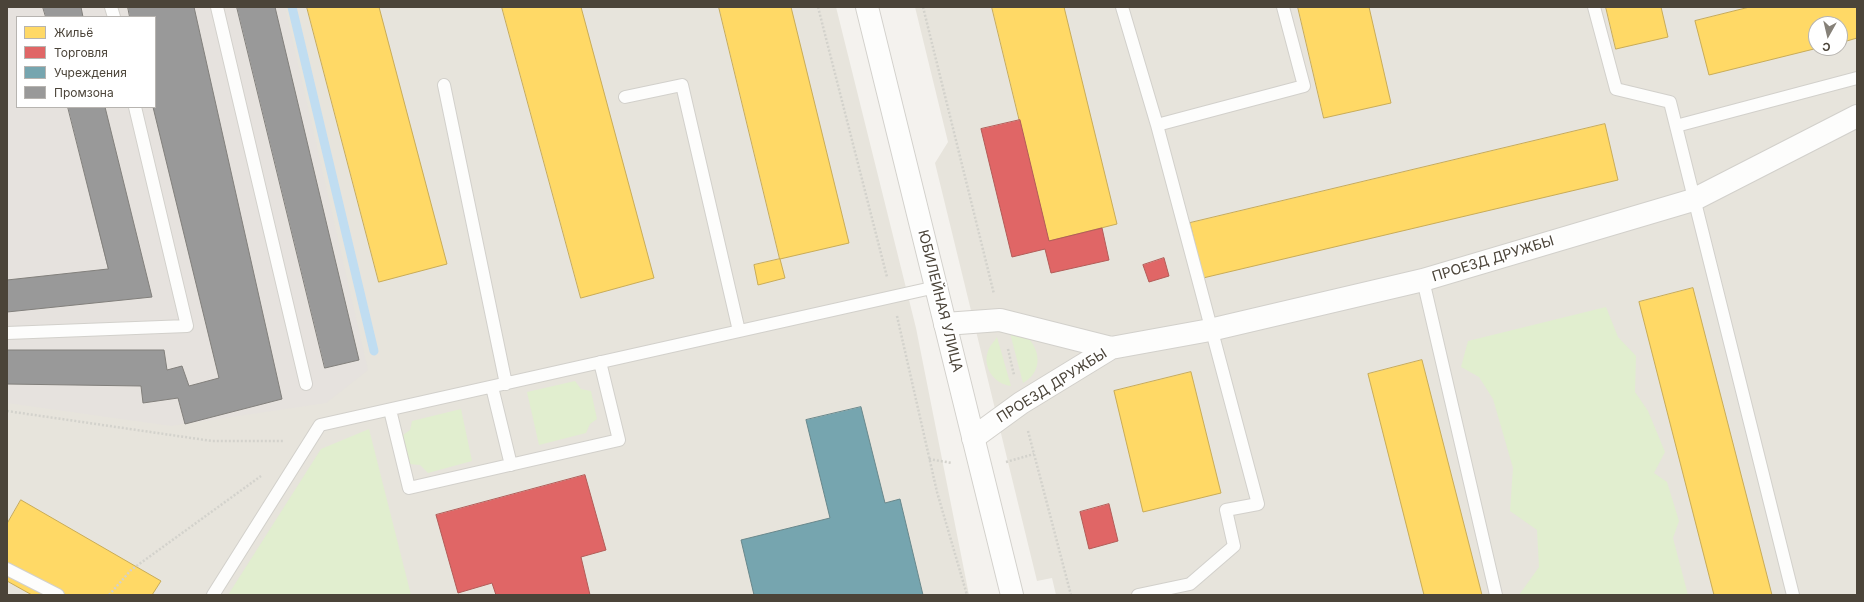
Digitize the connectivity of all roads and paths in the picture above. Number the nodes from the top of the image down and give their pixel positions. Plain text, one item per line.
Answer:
1 (217, 7) edge
2 (867, 7) edge
3 (923, 7) edge
4 (1122, 7) edge
5 (1283, 7) edge
6 (1594, 7) edge
7 (1857, 78) edge
8 (444, 85) dead end
9 (625, 97) dead end
10 (135, 108) edge
11 (1857, 117) edge
12 (1157, 125) junction
13 (1676, 126) junction
14 (1693, 200) junction
15 (1423, 280) junction
16 (936, 287) junction
17 (1000, 320) junction
18 (946, 324) junction
19 (1210, 330) junction
20 (739, 331) junction
21 (7, 333) edge
22 (1112, 348) junction
23 (600, 362) junction
24 (306, 384) dead end
25 (506, 384) junction
26 (492, 387) junction
27 (1021, 402) junction
28 (390, 410) junction
29 (7, 411) edge
30 (973, 438) junction
31 (311, 442) junction
32 (510, 465) junction
33 (265, 473) dead end
34 (7, 569) edge
35 (1191, 589) edge
36 (58, 595) edge
37 (109, 595) edge
38 (213, 595) edge
39 (1012, 595) edge
40 (1071, 595) edge
41 (1138, 595) edge
42 (1496, 595) edge
43 (1793, 595) edge

1 - 24 lane
2 - 16 street, ЮБИЛЕЙНАЯ УЛИЦА
3 - 17 path
4 - 12 lane
5 - 12 lane
6 - 13 lane
7 - 13 lane
8 - 25 lane
9 - 20 lane
10 - 21 lane
11 - 14 street, ПРОЕЗД ДРУЖБЫ
12 - 19 lane
13 - 14 lane
14 - 15 street, ПРОЕЗД ДРУЖБЫ
14 - 43 lane
15 - 19 street, ПРОЕЗД ДРУЖБЫ
15 - 42 lane
16 - 18 street, ЮБИЛЕЙНАЯ УЛИЦА
16 - 20 lane
17 - 18 street, ПРОЕЗД ДРУЖБЫ
17 - 22 street, ПРОЕЗД ДРУЖБЫ
17 - 27 path
18 - 30 street, ЮБИЛЕЙНАЯ УЛИЦА
19 - 22 street, ПРОЕЗД ДРУЖБЫ
19 - 35 lane
20 - 23 lane
22 - 27 street, ПРОЕЗД ДРУЖБЫ
23 - 25 lane
23 - 32 lane
25 - 26 lane
26 - 28 lane
26 - 32 lane
27 - 30 street, ПРОЕЗД ДРУЖБЫ
27 - 40 path
28 - 31 lane
28 - 32 lane
29 - 31 path
30 - 39 street, ЮБИЛЕЙНАЯ УЛИЦА
31 - 38 lane
33 - 37 path
34 - 36 lane
35 - 41 lane

